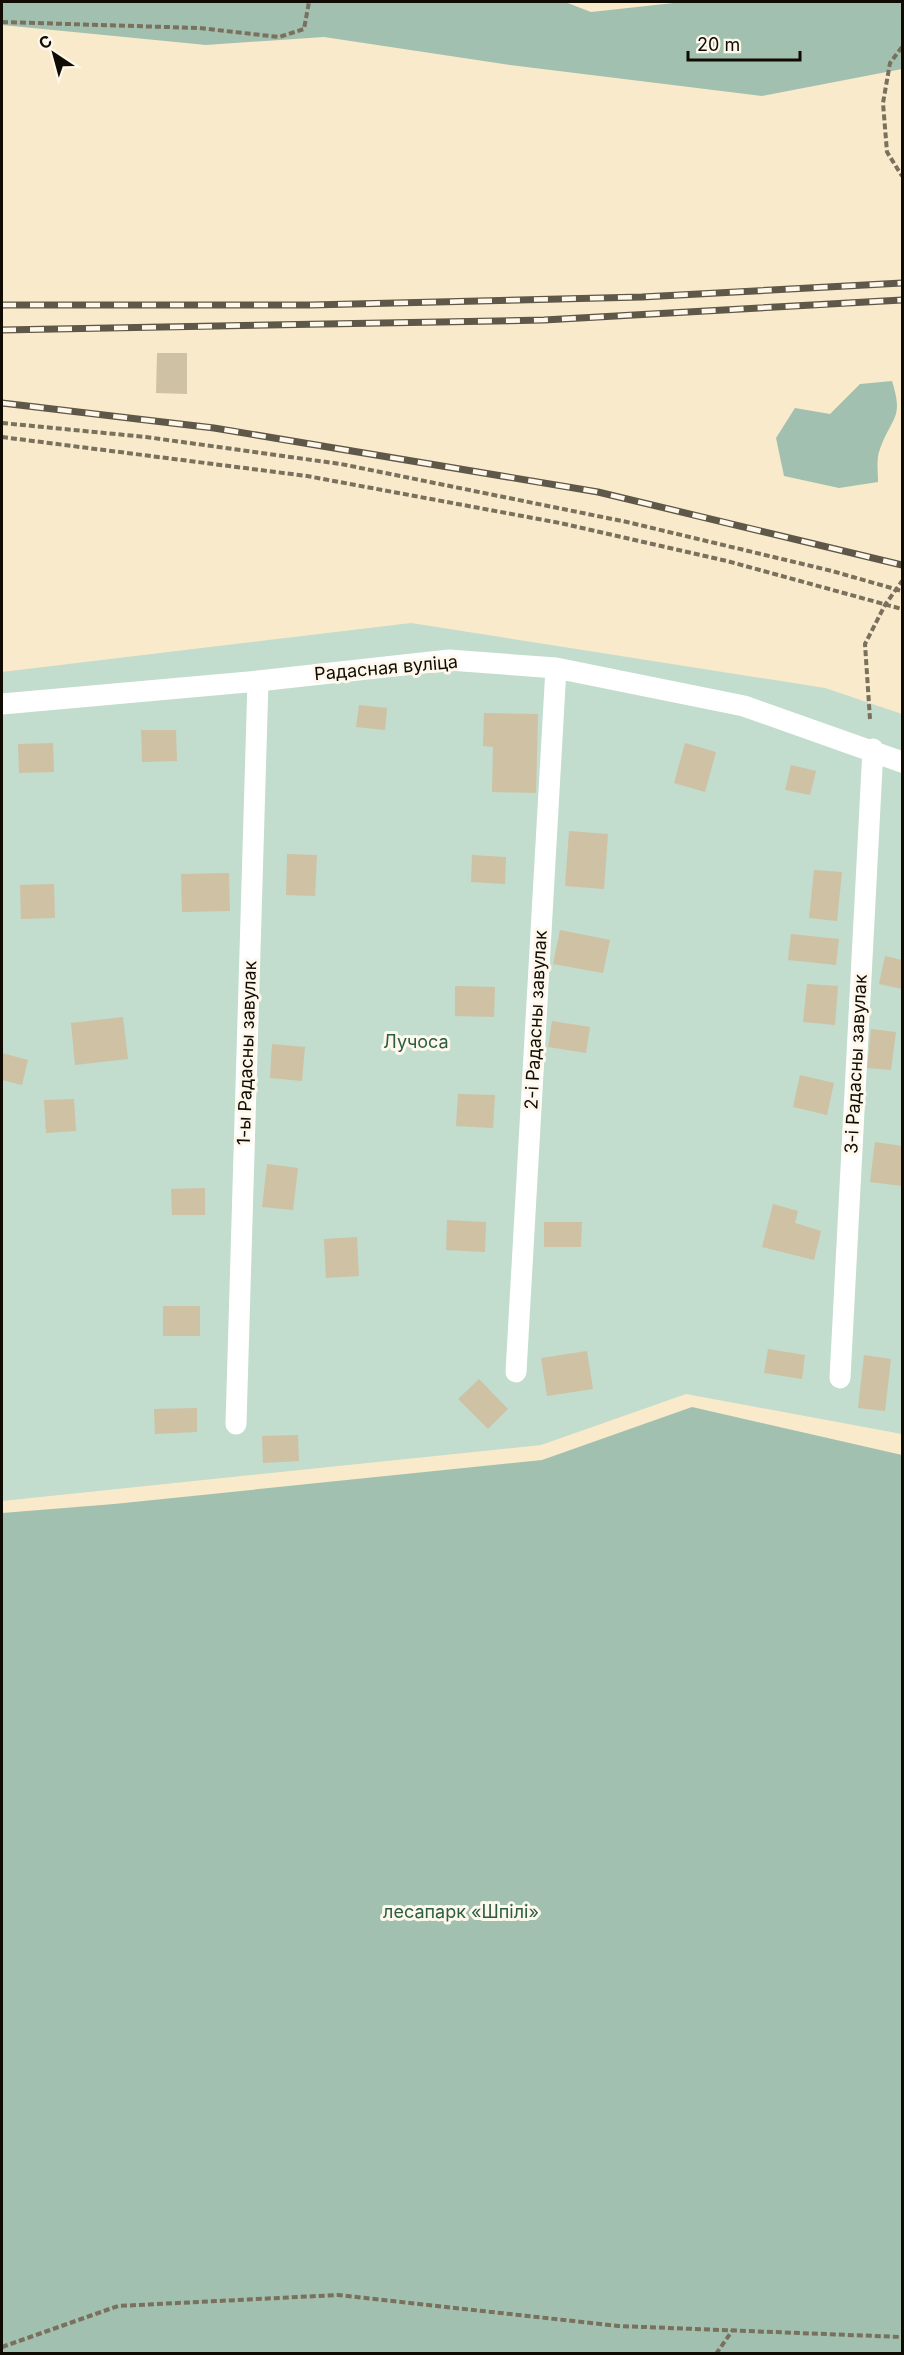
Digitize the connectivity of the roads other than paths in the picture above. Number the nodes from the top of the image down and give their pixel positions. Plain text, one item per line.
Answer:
1 (556, 668) junction
2 (258, 681) junction
3 (2, 704) edge
4 (873, 749) junction
5 (903, 762) edge
6 (516, 1371) dead end
7 (840, 1378) dead end
8 (236, 1424) dead end

1 - 2 lane, Радасная вуліца
1 - 4 lane, Радасная вуліца
1 - 6 lane, 2-і Радасны завулак
2 - 3 lane, Радасная вуліца
2 - 8 lane, 1-ы Радасны завулак
4 - 5 lane, Радасная вуліца
4 - 7 lane, 3-і Радасны завулак

